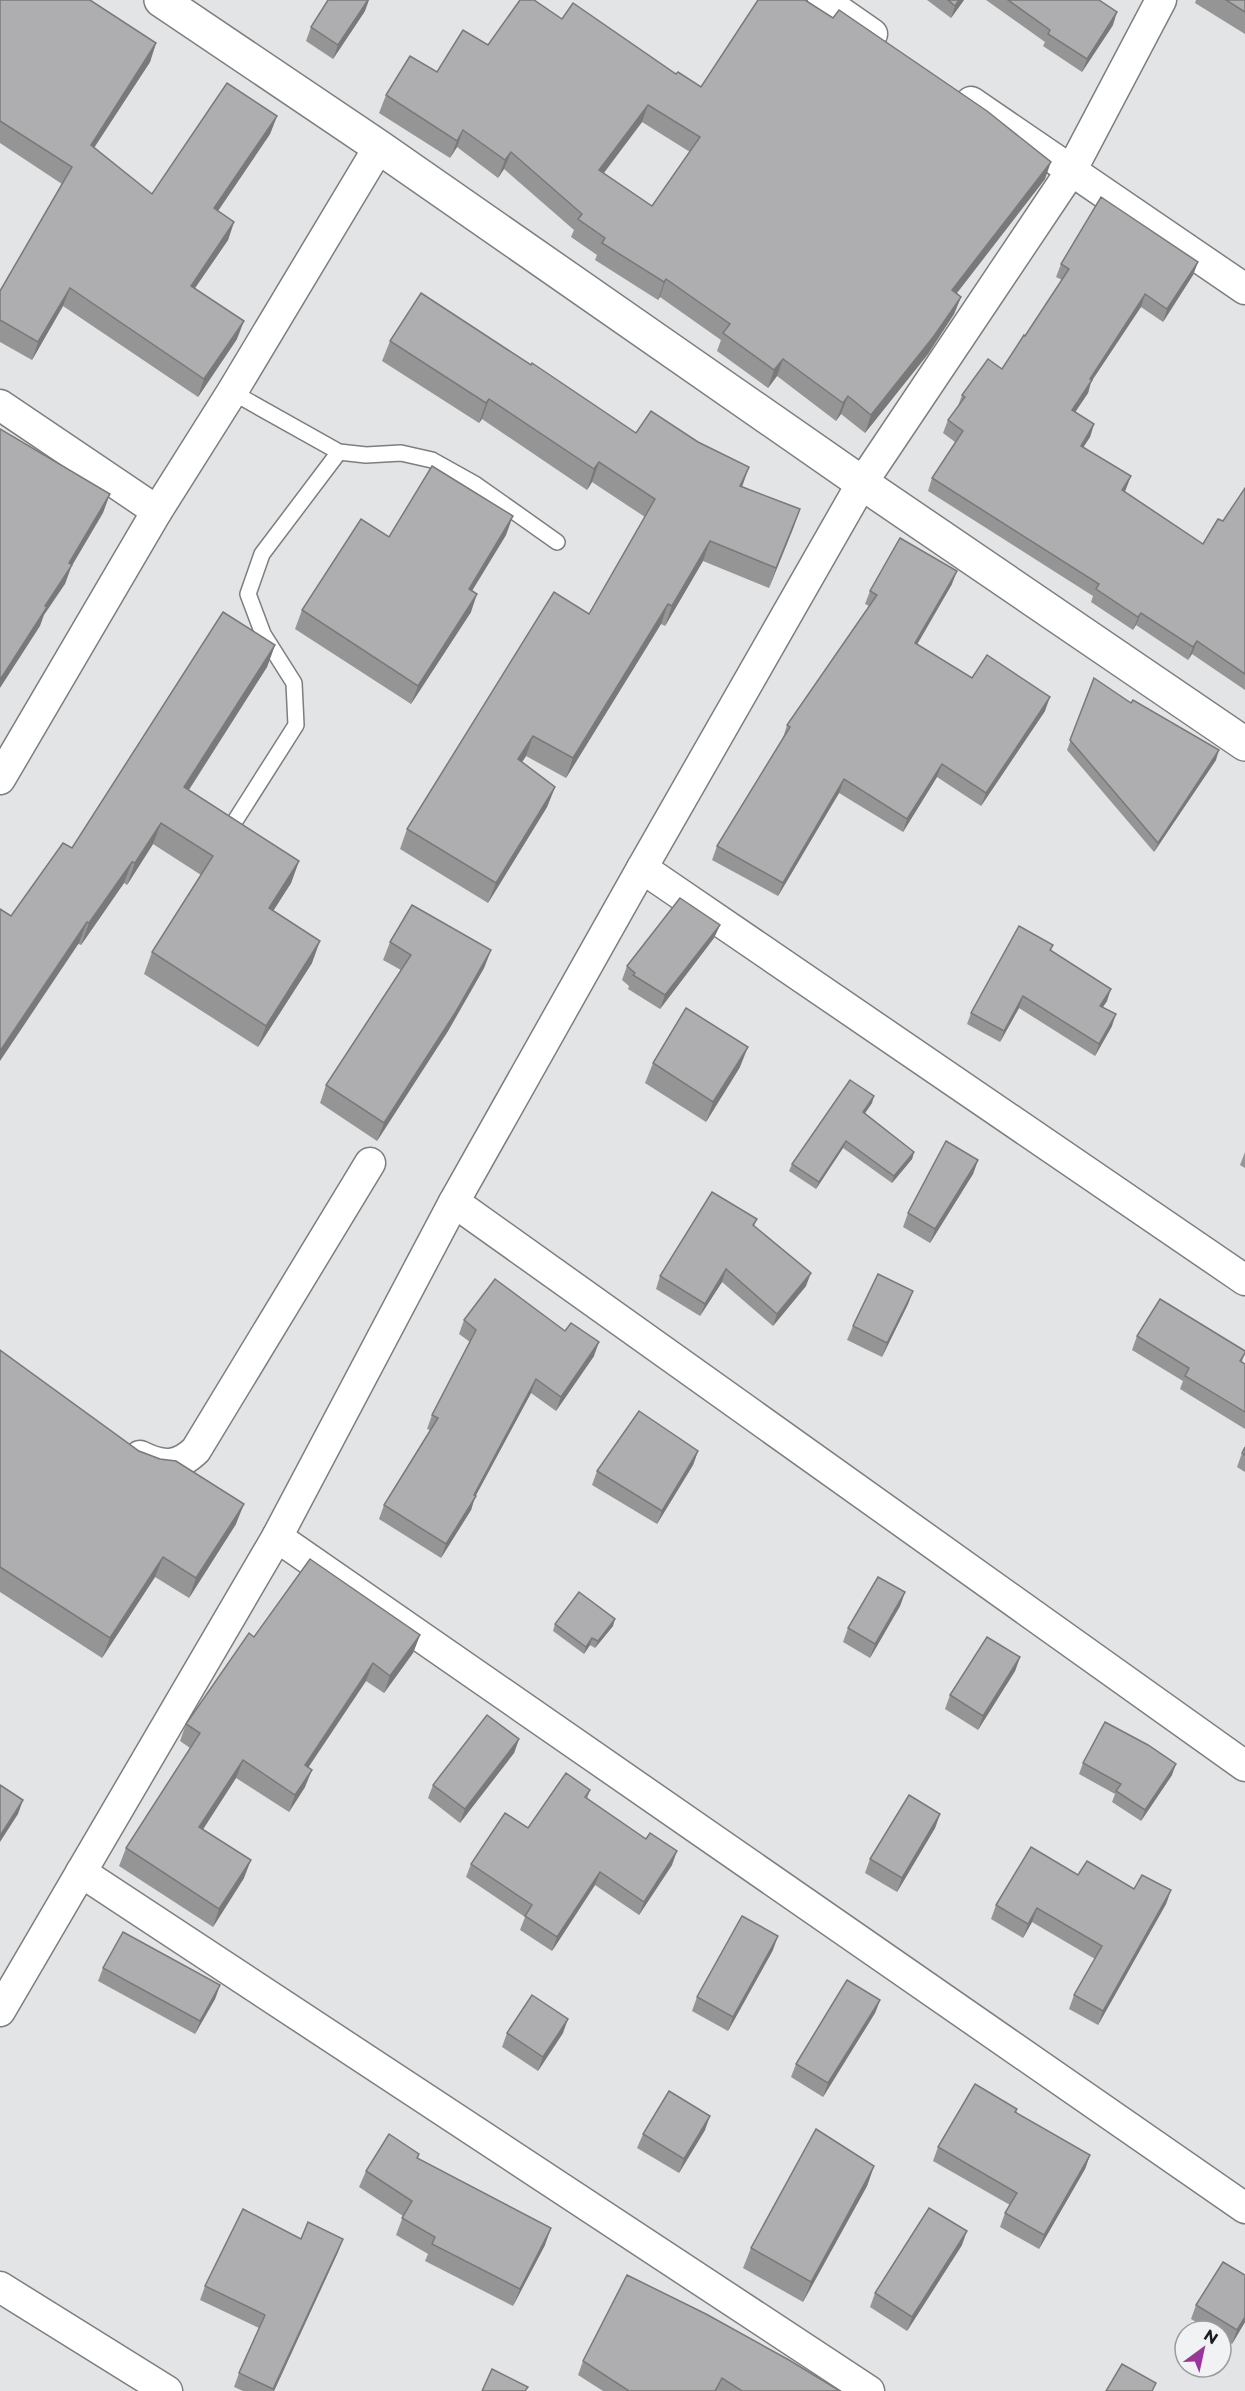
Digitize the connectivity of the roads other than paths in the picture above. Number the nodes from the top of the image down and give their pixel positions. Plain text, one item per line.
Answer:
1 (161, 0) edge
2 (823, 0) edge
3 (1161, 0) edge
4 (899, 52) edge
5 (947, 85) edge
6 (380, 147) junction
7 (1071, 171) junction
8 (1245, 289) edge
9 (232, 392) junction
10 (0, 405) edge
11 (339, 452) junction
12 (862, 483) junction
13 (157, 511) junction
14 (557, 542) dead end
15 (1245, 744) edge
16 (0, 780) edge
17 (235, 821) edge
18 (642, 868) junction
19 (370, 1163) dead end
20 (454, 1202) junction
21 (1245, 1280) edge
22 (123, 1443) edge
23 (277, 1537) junction
24 (1245, 1766) edge
25 (81, 1872) junction
26 (0, 2011) edge
27 (1245, 2208) edge
28 (0, 2287) edge
29 (167, 2391) edge
30 (869, 2391) edge

1 - 6 street
2 - 4 street
3 - 7 street
5 - 7 street
6 - 9 street
6 - 12 street
7 - 8 street
7 - 12 street
9 - 11 lane
9 - 13 street
10 - 13 street
11 - 14 lane
11 - 17 lane
12 - 15 street
12 - 18 street
13 - 16 street
18 - 20 street
18 - 21 street
19 - 22 street
20 - 23 street
20 - 24 street
23 - 25 street
23 - 27 street
25 - 26 street
25 - 30 street
28 - 29 street

